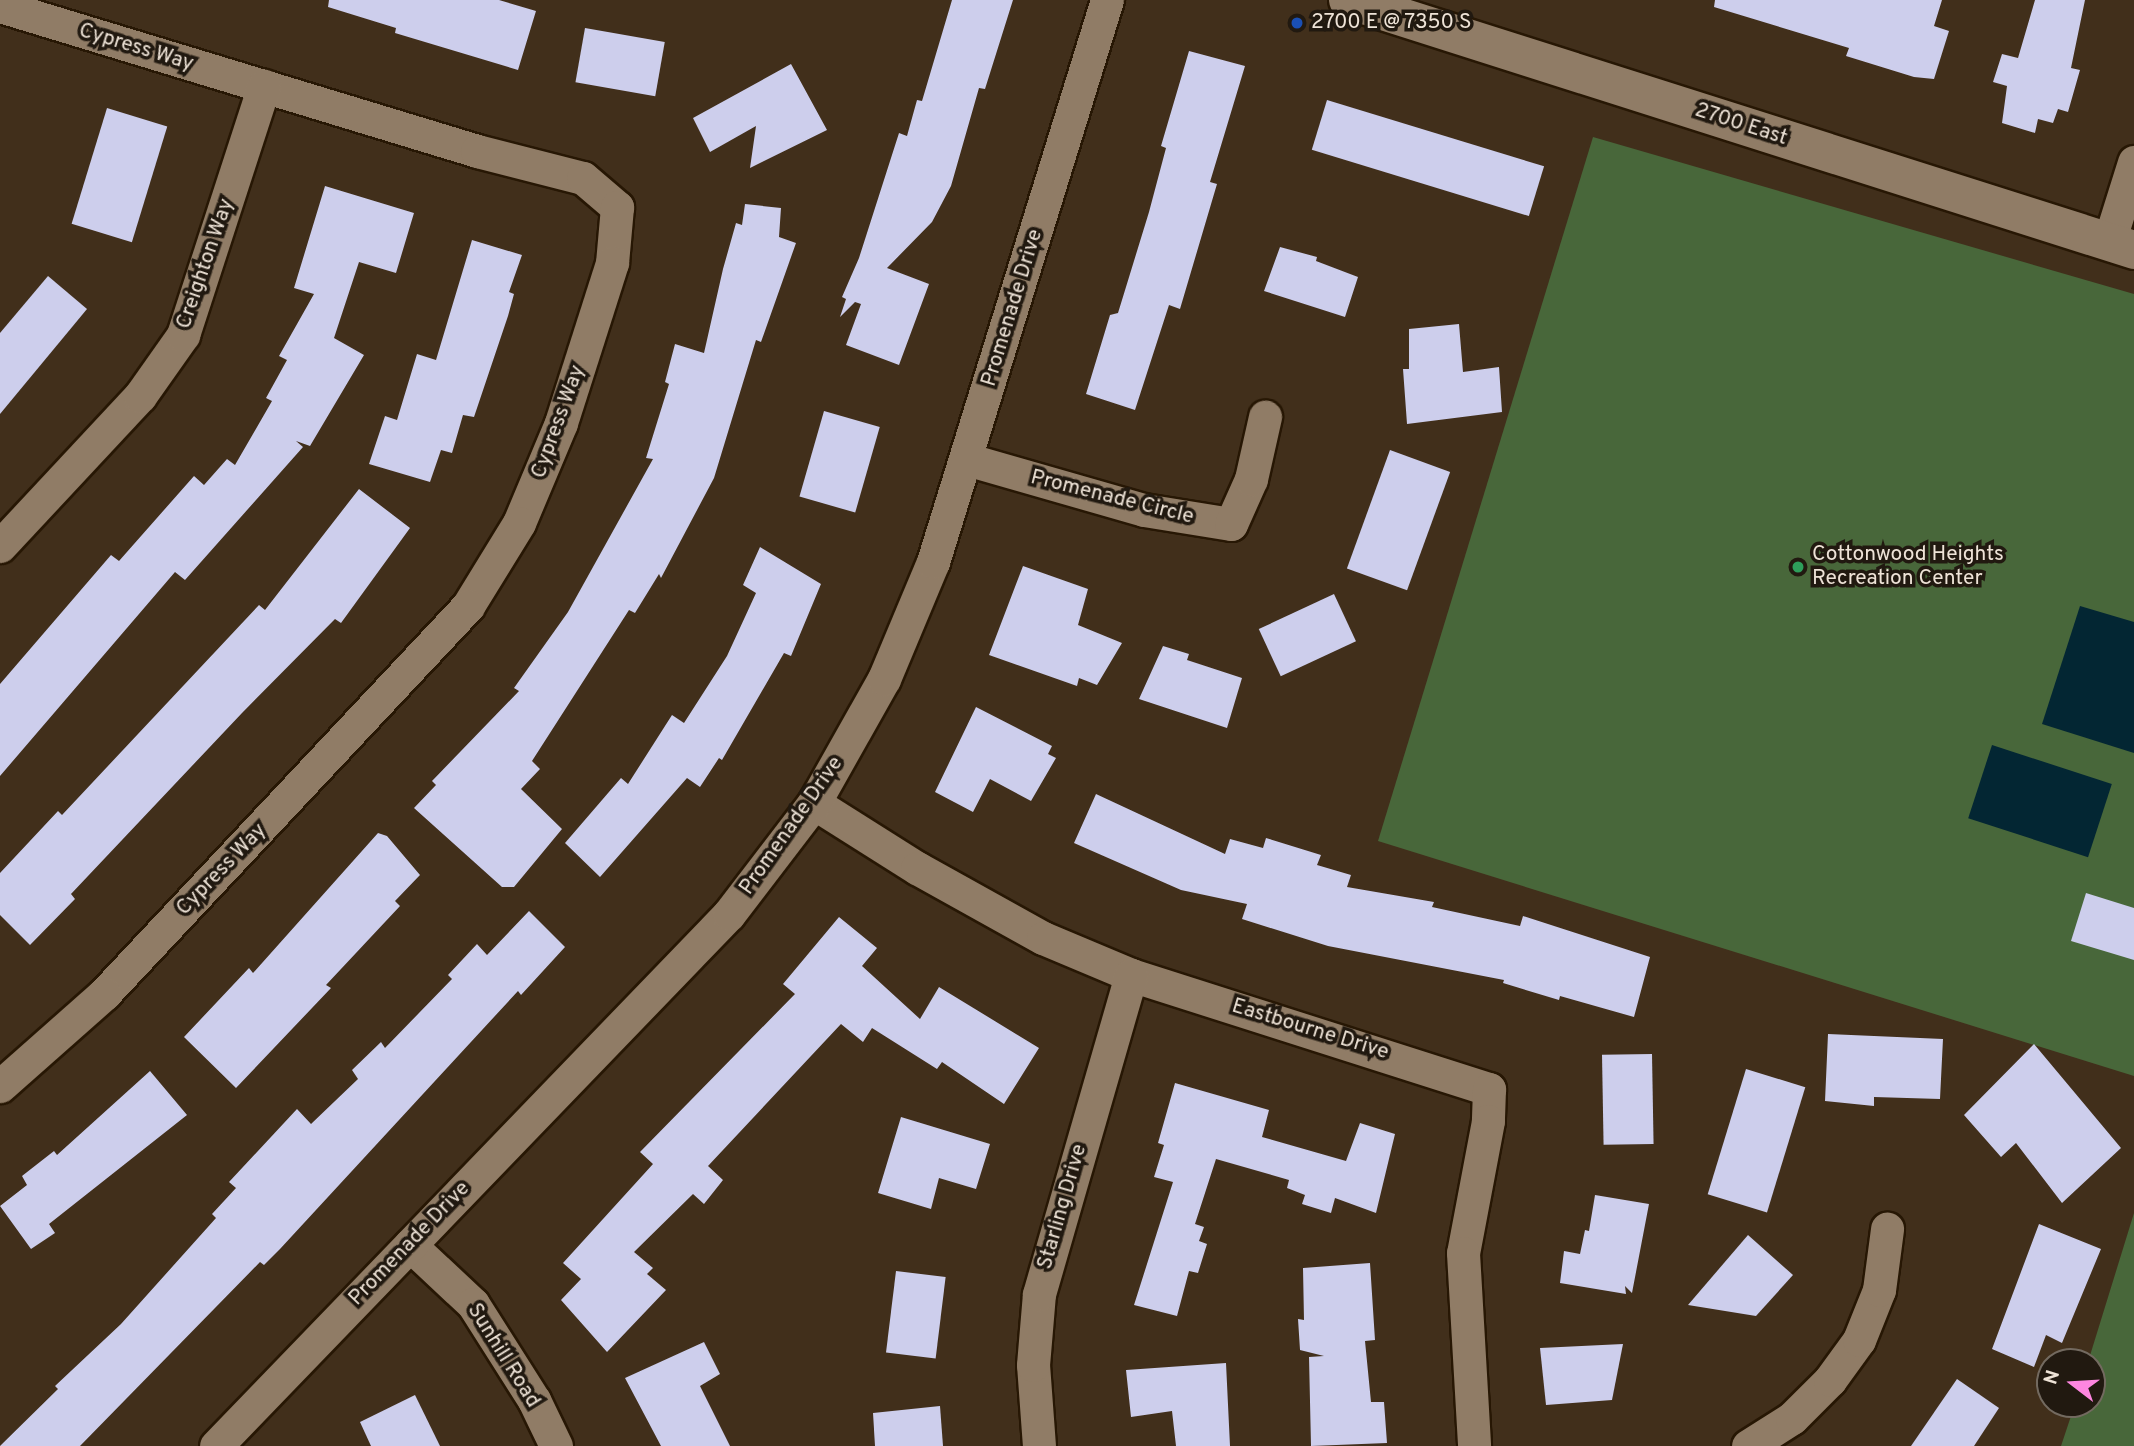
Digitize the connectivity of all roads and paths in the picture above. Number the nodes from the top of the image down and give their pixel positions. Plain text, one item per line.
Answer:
1 (1107, 0) edge
2 (1348, 0) edge
3 (0, 6) edge
4 (264, 86) junction
5 (2134, 162) edge
6 (2121, 246) edge
7 (1265, 417) dead end
8 (966, 459) junction
9 (0, 546) edge
10 (814, 803) junction
11 (1131, 975) junction
12 (0, 1086) edge
13 (1887, 1229) dead end
14 (410, 1245) junction
15 (216, 1446) edge
16 (556, 1446) edge
17 (1039, 1446) edge
18 (1474, 1446) edge
19 (1748, 1446) edge

1 - 8 street, Promenade Drive
2 - 6 street, 2700 East
3 - 4 street, Cypress Way
4 - 9 street, Creighton Way
4 - 12 street, Cypress Way
5 - 6 street
7 - 8 street, Promenade Circle
8 - 10 street, Promenade Drive
10 - 11 street, Eastbourne Drive
10 - 14 street, Promenade Drive
11 - 17 street, Starling Drive
11 - 18 street, Eastbourne Drive
13 - 19 street
14 - 15 street, Promenade Drive
14 - 16 street, Sunhill Road

